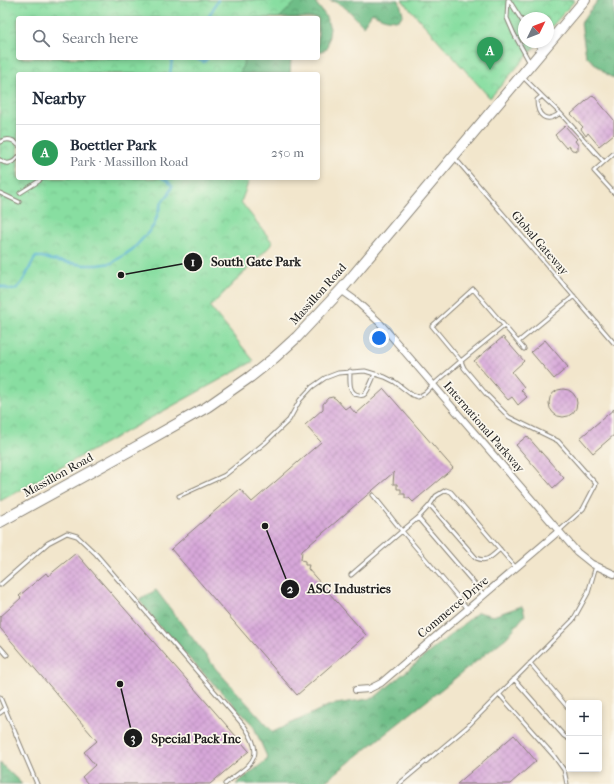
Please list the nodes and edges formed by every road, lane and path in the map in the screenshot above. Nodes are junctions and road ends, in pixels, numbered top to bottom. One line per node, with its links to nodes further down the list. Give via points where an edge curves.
1 (509, 0): 3 (lane); 6 (lane, via 507,18)
2 (584, 0): 5 (main road, Massillon Road)
3 (518, 14)
4 (540, 48): 5 (lane)
5 (542, 51): 6 (main road, Massillon Road)
6 (531, 64): 7 (main road, Massillon Road)
7 (521, 75): 8 (lane); 13 (main road, Massillon Road)
8 (542, 96): 9 (lane); 9 (lane, via 537,100 537,109 541,116 554,117)
9 (560, 113): 16 (lane)
10 (0, 142): 11 (lane, via 8,139)
11 (16, 143)
12 (614, 153): 16 (lane)
13 (453, 156): 22 (main road, Massillon Road); 23 (lane, Global Gateway)
14 (0, 160): 15 (lane, via 10,163)
15 (16, 160)
16 (604, 162): 20 (lane, via 594,171)
17 (40, 180): 19 (lane)
18 (0, 193): 21 (lane)
19 (20, 193)
20 (614, 194)
21 (19, 202)
22 (341, 290): 31 (street, International Parkway, via 379,322); 36 (main road, Massillon Road, via 274,358 218,400)
23 (574, 296): 25 (lane); 26 (lane, Global Gateway)
24 (504, 326): 25 (lane); 28 (lane); 28 (lane, via 473,289 432,326)
25 (518, 342): 27 (lane)
26 (614, 343)
27 (524, 349)
28 (461, 361): 31 (lane); 38 (lane, via 486,394 510,417 558,441 596,484 583,509)
29 (350, 372): 30 (lane); 30 (lane, via 352,392 362,396 366,393); 33 (lane, via 325,378 312,387 300,400 289,420 266,442 225,475)
30 (374, 374): 31 (lane, via 395,382 418,397)
31 (433, 385): 38 (street, International Parkway)
32 (373, 495): 37 (lane)
33 (179, 496)
34 (430, 505): 35 (lane); 39 (lane, via 476,558 485,561); 39 (lane, via 441,492 451,492)
35 (418, 518): 37 (lane); 45 (lane)
36 (0, 522)
37 (402, 531): 43 (lane); 46 (lane)
38 (558, 531): 40 (street, International Parkway, via 577,552); 41 (street, Commerce Drive)
39 (500, 549): 41 (lane)
40 (596, 566): 42 (street, International Parkway); 49 (lane, via 588,593 573,620)
41 (516, 568): 45 (street, Commerce Drive)
42 (614, 574)
43 (351, 575)
44 (0, 585): 59 (lane, via 48,543 67,533 77,536 96,554 252,738 255,756)
45 (484, 595): 46 (street, Commerce Drive)
46 (468, 609): 51 (street, Commerce Drive, via 381,683 369,689)
47 (0, 647): 48 (lane)
48 (7, 655)
49 (530, 663): 50 (lane); 54 (lane)
50 (514, 679): 52 (lane); 57 (lane)
51 (356, 690)
52 (499, 694): 60 (lane, via 467,727); 61 (lane, via 554,756 564,770)
53 (0, 697): 55 (lane)
54 (566, 705)
55 (5, 709): 56 (lane); 58 (lane)
56 (0, 713)
57 (566, 738)
58 (37, 784)
59 (225, 784)
60 (399, 784)
61 (567, 784)

